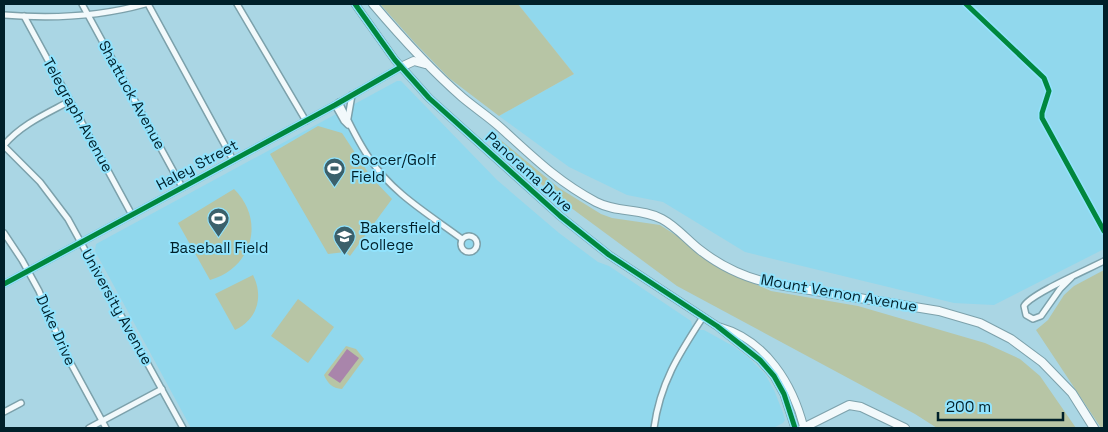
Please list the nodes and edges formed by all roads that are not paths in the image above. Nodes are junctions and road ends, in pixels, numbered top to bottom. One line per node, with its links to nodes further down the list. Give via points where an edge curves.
1 (82, 4): 7 (street, Shattuck Avenue)
2 (146, 4): 7 (street); 17 (street)
3 (237, 4): 14 (street)
4 (355, 4): 10 (main road, Panorama Drive)
5 (373, 4): 9 (highway, Mount Vernon Avenue)
6 (4, 14): 8 (street)
7 (89, 15): 8 (street); 18 (street, Shattuck Avenue)
8 (24, 16): 12 (street, Telegraph Avenue)
9 (429, 66): 10 (highway, via 417,60); 40 (highway, Mount Vernon Avenue, via 547,170 597,202 663,219 714,260 755,279 939,311 980,323 1042,362 1072,393)
10 (400, 67): 11 (street, Haley Street); 27 (main road, Panorama Drive, via 447,115 571,226)
11 (352, 95): 13 (street, Haley Street); 15 (street)
12 (70, 101): 16 (street, via 18,130); 19 (street, Telegraph Avenue)
13 (337, 103): 14 (street, Haley Street); 15 (street, via 344,121)
14 (306, 120): 17 (street, Haley Street)
15 (348, 122): 21 (street, via 384,178)
16 (4, 146): 22 (street, University Avenue, via 50,195)
17 (233, 160): 18 (street, Haley Street)
18 (182, 187): 19 (street, Haley Street)
19 (132, 215): 22 (street, Haley Street)
20 (4, 233): 24 (street, Duke Drive)
21 (462, 239)
22 (82, 242): 24 (street, Haley Street); 29 (street, University Avenue)
23 (1104, 261): 25 (street)
24 (28, 271): 26 (street, Haley Street); 32 (street, Duke Drive, via 63,349)
25 (1072, 277): 25 (street, via 1027,301 1026,315 1033,319 1041,316)
26 (4, 284)
27 (703, 317): 28 (main road, Panorama Drive); 38 (street, via 666,379)
28 (717, 326): 33 (main road, Panorama Drive, via 735,331 769,359 788,384); 34 (main road, Panorama Drive, via 752,352 768,369 784,394)
29 (162, 389): 32 (street); 37 (street, University Avenue)
30 (21, 403): 31 (street)
31 (4, 412)
32 (102, 421): 35 (street); 36 (street, Duke Drive)
33 (803, 426): 34 (main road); 39 (highway, via 849,405 861,407)
34 (793, 427)
35 (89, 428)
36 (106, 428)
37 (183, 428)
38 (654, 428)
39 (905, 428)
40 (1094, 428)

